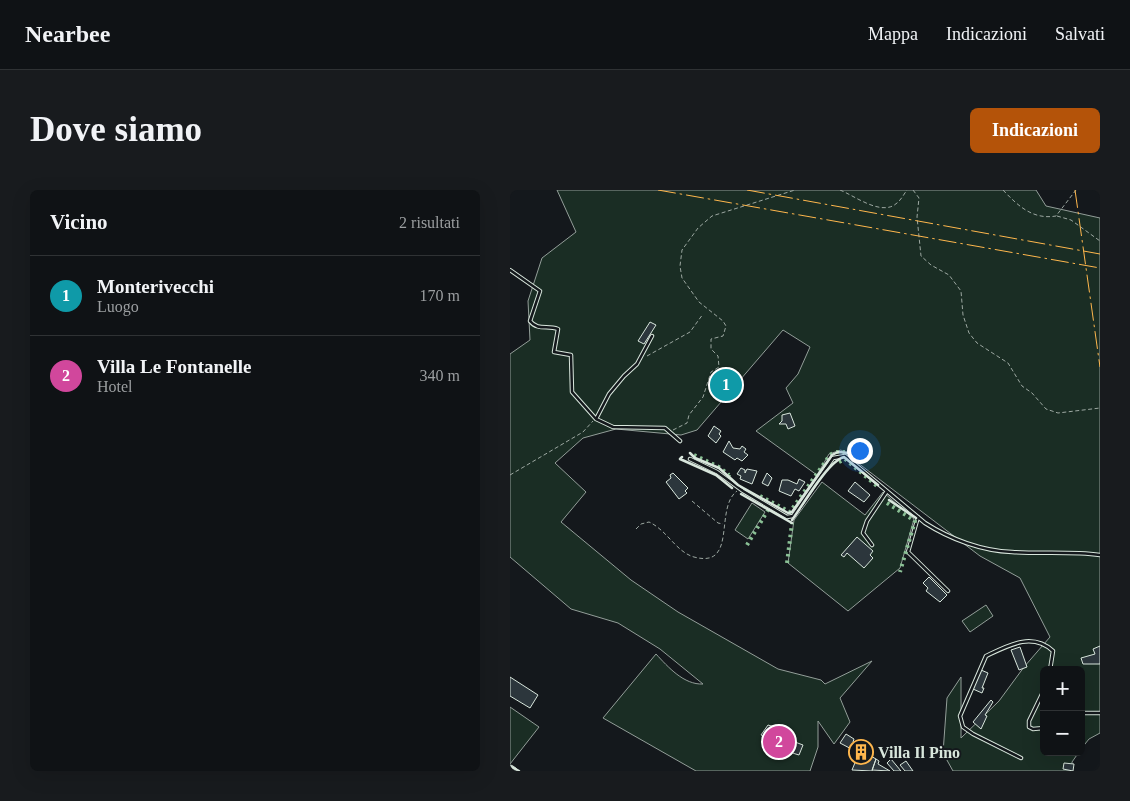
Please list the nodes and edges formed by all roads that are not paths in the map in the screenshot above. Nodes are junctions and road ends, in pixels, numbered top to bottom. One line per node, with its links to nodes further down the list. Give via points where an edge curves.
1 (510, 270): 3 (lane, via 540,290 530,321 534,326 558,329 554,352 571,355 572,392)
2 (652, 336): 3 (lane, via 636,366 608,394)
3 (596, 420): 4 (lane, via 613,427 658,427 670,431)
4 (680, 441)
5 (690, 459): 6 (lane, via 717,472 788,517 793,516 833,458 840,456 845,456)
6 (887, 491): 7 (lane); 8 (lane, via 863,533)
7 (918, 517): 9 (lane, via 939,532 988,549); 10 (lane, via 908,552)
8 (872, 546)
9 (1100, 555)
10 (948, 591)
11 (1051, 666): 16 (lane, via 1053,651 1043,642 1028,640 986,656 960,716 963,727 973,734)
12 (1040, 698): 15 (lane, via 1029,727)
13 (1099, 711): 14 (lane)
14 (1085, 713)
15 (1040, 728)
16 (1021, 758)

